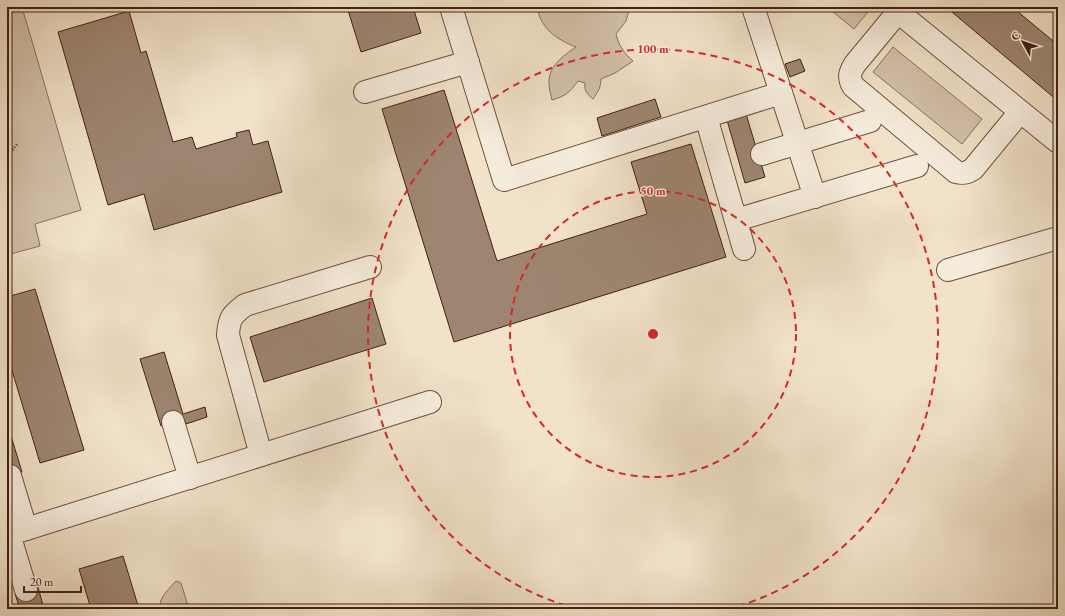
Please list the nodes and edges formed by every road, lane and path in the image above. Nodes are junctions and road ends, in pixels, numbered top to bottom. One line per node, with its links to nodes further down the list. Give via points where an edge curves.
1 (451, 7): 3 (street)
2 (753, 7): 5 (street)
3 (468, 62): 4 (street); 7 (street, via 504,180)
4 (365, 92)
5 (782, 94): 7 (street); 10 (street)
6 (1020, 112): 6 (street, via 973,169 961,174 853,86 849,79 850,72 898,12); 9 (street)
7 (706, 117): 16 (street)
8 (870, 121): 10 (street)
9 (1058, 142)
10 (798, 143): 12 (street); 15 (street)
11 (17, 144): 13 (path)
12 (762, 154)
13 (7, 157)
14 (917, 166): 15 (street)
15 (815, 197): 16 (street)
16 (736, 220): 18 (street)
17 (1058, 238): 20 (street)
18 (744, 249)
19 (370, 267): 23 (street, via 245,305 235,312 228,322 228,335)
20 (948, 270)
21 (430, 402): 23 (street)
22 (173, 422): 25 (street)
23 (261, 455): 25 (street)
24 (10, 476): 26 (street)
25 (190, 478): 26 (street)
26 (14, 532): 27 (street)
27 (26, 590)

